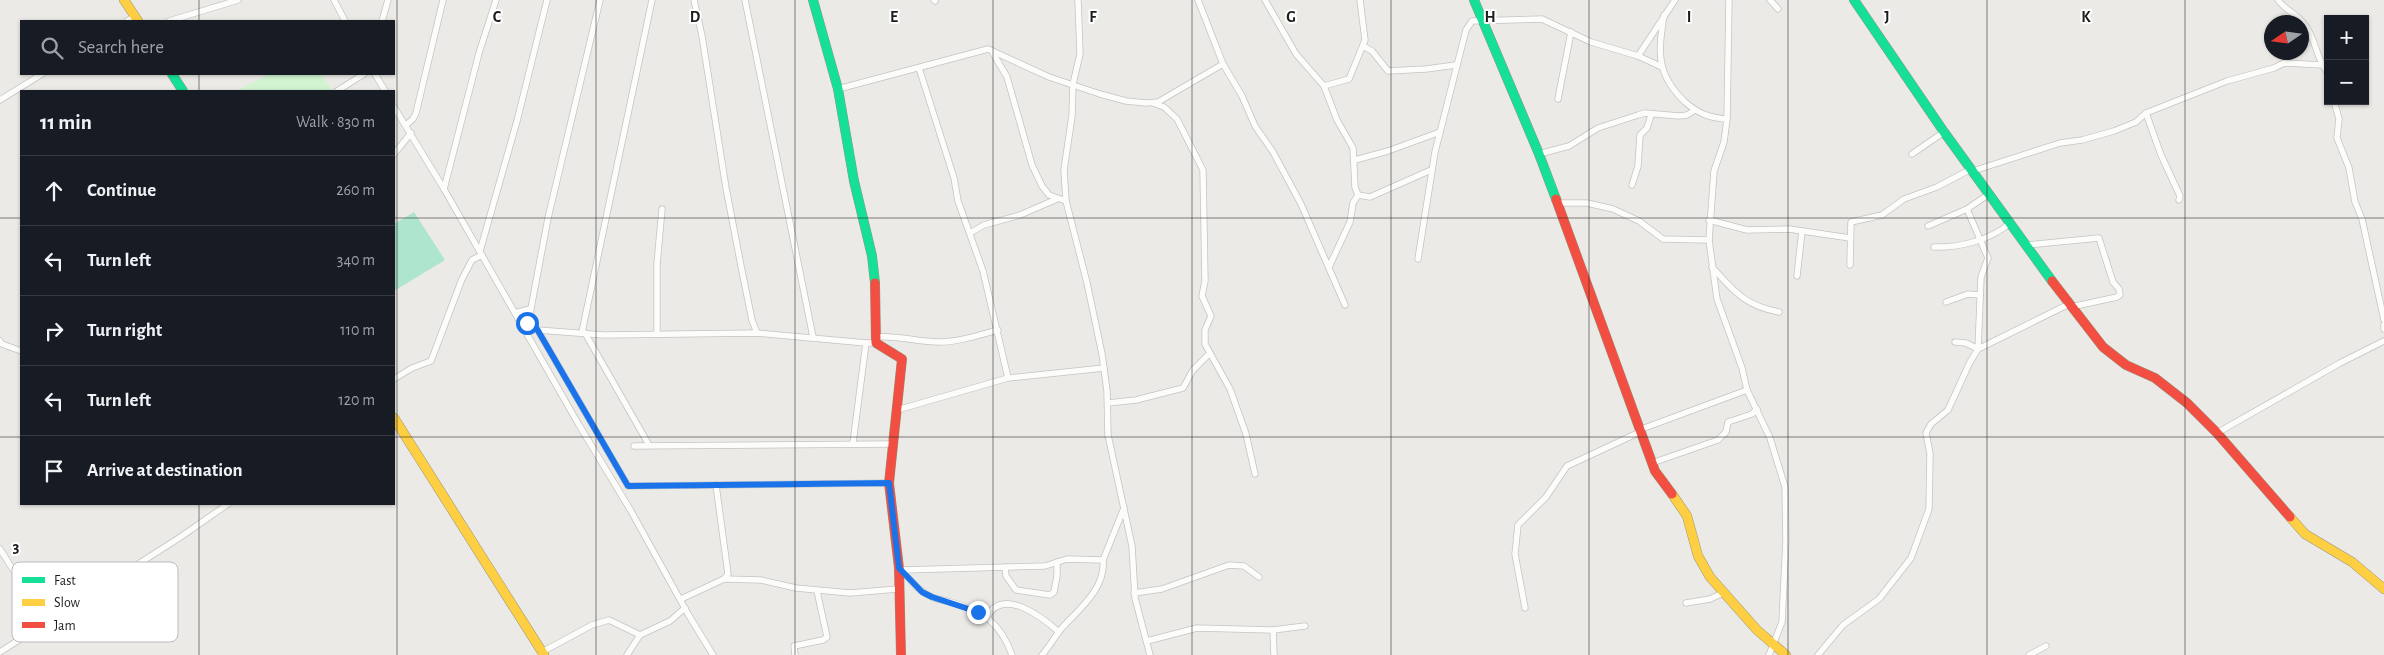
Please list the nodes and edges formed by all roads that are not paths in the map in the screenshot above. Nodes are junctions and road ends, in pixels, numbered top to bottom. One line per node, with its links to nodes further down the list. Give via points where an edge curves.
1 (124, 0): 26 (street)
2 (238, 0): 27 (street)
3 (388, 0): 29 (street)
4 (443, 0): 59 (street, via 416,113)
5 (496, 0): 70 (street)
6 (547, 0): 89 (street)
7 (600, 0): 99 (street)
8 (652, 0): 109 (street)
9 (694, 0): 102 (street)
10 (745, 0): 113 (street)
11 (814, 0): 46 (street)
12 (1078, 0): 44 (street, via 1080,54)
13 (1198, 0): 34 (street)
14 (1265, 0): 45 (street, via 1296,54)
15 (1360, 0): 31 (street, via 1365,33)
16 (1474, 0): 25 (street)
17 (1675, 0): 24 (street)
18 (1729, 0): 58 (street)
19 (1770, 0): 23 (street)
20 (1854, 0): 61 (street)
21 (2278, 0): 35 (street, via 2306,26)
22 (333, 1): 28 (street)
23 (1778, 9)
24 (1664, 15): 33 (street); 37 (street)
25 (1483, 19): 30 (street, via 1542,19); 36 (street, via 1468,25); 64 (street)
26 (133, 20)
27 (172, 20)
28 (342, 20)
29 (382, 20)
30 (1571, 32): 33 (street, via 1591,42); 50 (street)
31 (1363, 46): 36 (street, via 1372,51 1388,71); 45 (street, via 1349,79)
32 (988, 49): 39 (street); 44 (street, via 1049,77); 73 (street, via 1007,77 1032,165 1042,186)
33 (1638, 56): 37 (street)
34 (1223, 64): 52 (street); 92 (street, via 1255,126 1283,168)
35 (2322, 64): 38 (street); 56 (street, via 2284,63)
36 (1456, 65): 60 (street)
37 (1662, 67): 55 (street, via 1672,89)
38 (2324, 67)
39 (919, 68): 46 (street); 83 (street)
40 (40, 75): 51 (street)
41 (173, 75): 47 (street)
42 (362, 75): 48 (street)
43 (377, 75): 49 (street)
44 (1073, 84): 52 (street, via 1118,98); 75 (street, via 1064,170)
45 (1324, 86): 66 (street, via 1350,143)
46 (838, 89): 114 (street, via 875,274)
47 (182, 90)
48 (339, 90)
49 (384, 90)
50 (1558, 99)
51 (0, 100)
52 (1152, 103): 121 (street, via 1164,107 1176,119 1203,170 1205,281 1202,296 1211,316 1204,336)
53 (2335, 105): 103 (street, via 2339,119 2337,138 2350,168 2355,203 2362,219)
54 (395, 108): 59 (street)
55 (1695, 110): 57 (street, via 1683,116); 58 (street, via 1706,116)
56 (2146, 113): 68 (street, via 2136,122 2114,131 2060,143); 74 (street)
57 (1651, 115): 64 (street, via 1638,114 1603,126 1574,144); 69 (street, via 1647,128 1640,135 1638,166)
58 (1728, 119): 79 (street, via 1714,171)
59 (406, 124): 62 (street)
60 (1440, 132): 66 (street); 67 (street)
61 (1944, 132): 65 (street); 68 (street)
62 (411, 133): 63 (street); 70 (street)
63 (395, 153)
64 (1539, 154): 76 (street)
65 (1912, 154)
66 (1354, 160): 72 (street)
67 (1431, 170): 72 (street, via 1370,197); 90 (street)
68 (1972, 170): 71 (street); 84 (street, via 1904,199 1882,215 1854,219)
69 (1632, 185)
70 (444, 189): 89 (street)
71 (1989, 194): 78 (street); 80 (street)
72 (1358, 195): 92 (street, via 1353,203 1350,222)
73 (1057, 199): 75 (street); 83 (street)
74 (2179, 200)
75 (1066, 201): 122 (street)
76 (1557, 202): 85 (street, via 1587,203 1613,209 1639,221 1663,239); 130 (street)
77 (662, 209): 112 (street, via 657,264)
78 (1967, 209): 81 (street); 86 (street)
79 (1709, 220): 82 (street, via 1747,230); 85 (street)
80 (2010, 223): 86 (street, via 2001,231); 87 (street)
81 (1928, 226)
82 (1802, 231): 84 (street); 94 (street)
83 (970, 233): 108 (street)
84 (1850, 238): 91 (street)
85 (1709, 240): 93 (street)
86 (1980, 240): 88 (street); 95 (street, via 1988,258 1981,277)
87 (2026, 245): 98 (street); 98 (street, via 2099,238 2120,295)
88 (1934, 247)
89 (481, 253): 101 (street); 124 (street, via 472,260 462,279 431,361)
90 (1418, 259)
91 (1850, 265)
92 (1329, 267): 97 (street)
93 (1712, 267): 100 (street, via 1745,301); 125 (street, via 1717,299)
94 (1797, 276)
95 (1980, 295): 96 (street, via 1968,294); 119 (street)
96 (1946, 302)
97 (1346, 305)
98 (2070, 305): 119 (street); 131 (street, via 2103,347 2126,365 2155,378 2187,403)
99 (530, 309): 101 (street); 105 (street)
100 (1779, 312)
101 (515, 313): 105 (street)
102 (752, 320): 110 (street); 111 (street)
103 (2384, 320)
104 (2384, 325): 107 (street)
105 (524, 329): 106 (street); 141 (street)
106 (537, 329): 109 (street); 140 (street)
107 (2384, 329)
108 (998, 330): 114 (street, via 940,342 900,336); 123 (street)
109 (584, 332): 112 (street); 134 (street)
110 (744, 333): 111 (street); 112 (street)
111 (758, 333): 113 (street)
112 (657, 334)
113 (813, 337): 118 (street)
114 (876, 340): 118 (street); 128 (street, via 881,349 898,354 902,359)
115 (0, 341): 120 (street)
116 (2384, 341): 131 (street)
117 (1955, 342): 119 (street)
118 (866, 343): 132 (street)
119 (1978, 349): 183 (street, via 1948,410 1928,429 1929,509 1910,558 1879,599 1843,625)
120 (20, 351)
121 (1209, 354): 126 (street, via 1192,370 1183,388 1136,400); 137 (street, via 1230,389 1246,434)
122 (1104, 368): 123 (street); 126 (street)
123 (1008, 378): 128 (street)
124 (395, 379)
125 (1747, 390): 127 (street); 130 (street)
126 (1108, 403): 143 (street, via 1107,428)
127 (1757, 409): 136 (street, via 1752,414 1728,422 1726,432 1718,440); 169 (street, via 1770,438 1786,500 1782,622)
128 (897, 410): 133 (street)
129 (395, 420): 172 (street)
130 (1640, 431): 136 (street); 161 (street, via 1567,466 1546,497 1518,525 1515,554)
131 (2217, 433): 154 (street, via 2304,534 2352,562)
132 (853, 443): 133 (street); 134 (street)
133 (892, 444): 138 (street)
134 (649, 445): 135 (street)
135 (634, 446)
136 (1652, 463): 157 (street, via 1687,516 1698,556)
137 (1255, 474)
138 (889, 483): 139 (street); 150 (street)
139 (716, 485): 140 (street); 152 (street, via 728,571)
140 (628, 486): 141 (street)
141 (619, 492): 158 (street)
142 (226, 505): 146 (street)
143 (1124, 508): 145 (street); 156 (street, via 1132,546)
144 (0, 548): 149 (street)
145 (1103, 560): 147 (street, via 1066,559); 165 (street, via 1096,588)
146 (139, 562)
147 (1057, 562): 148 (street); 148 (street, via 1054,592 1050,595 1016,590 1006,576)
148 (1005, 566): 150 (street)
149 (12, 567)
150 (901, 569): 153 (street); 162 (street, via 922,592)
151 (1259, 577): 156 (street, via 1247,567 1228,565 1162,589)
152 (724, 579): 155 (street, via 761,580); 158 (street)
153 (898, 589): 155 (street, via 861,593); 176 (street)
154 (2384, 589)
155 (818, 591): 175 (street, via 826,637 794,646)
156 (1134, 593): 167 (street)
157 (1723, 593): 159 (street); 169 (street)
158 (680, 599): 160 (street)
159 (1686, 603)
160 (685, 608): 166 (street, via 670,621); 174 (street)
161 (1525, 608)
162 (987, 618): 165 (street, via 993,610 1009,604 1035,613); 177 (street, via 1000,630)
163 (1305, 626): 164 (street)
164 (1273, 630): 167 (street, via 1197,628); 180 (street)
165 (1059, 632): 178 (street)
166 (640, 635): 172 (street, via 609,620); 173 (street)
167 (1147, 641): 179 (street)
168 (15, 642): 171 (street)
169 (1773, 644): 181 (street); 182 (street)
170 (2046, 646): 184 (street)
171 (0, 652)
172 (543, 654)
173 (628, 655)
174 (713, 655)
175 (795, 655)
176 (902, 655)
177 (1012, 655)
178 (1042, 655)
179 (1150, 655)
180 (1274, 655)
181 (1769, 655)
182 (1786, 655)
183 (1818, 655)
184 (2029, 655)

